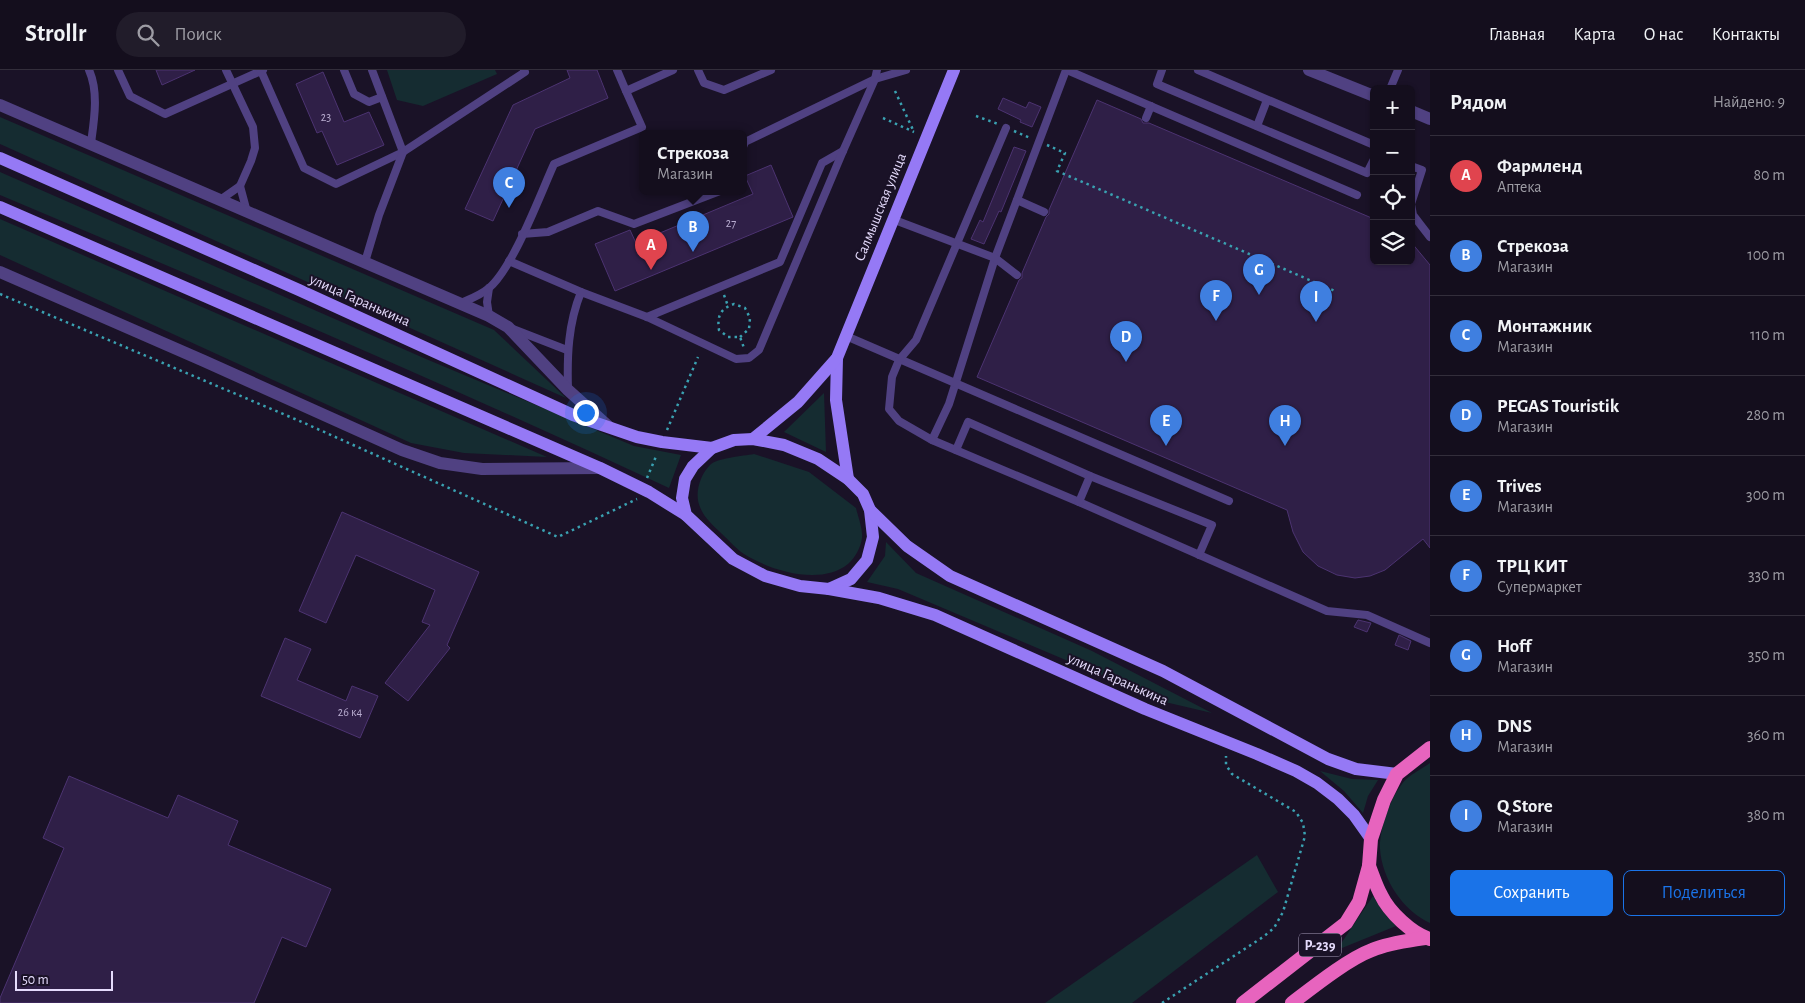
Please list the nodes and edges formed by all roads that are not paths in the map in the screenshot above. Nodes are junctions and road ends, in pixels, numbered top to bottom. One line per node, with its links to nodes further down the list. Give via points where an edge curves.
1 (89, 70): 35 (lane, via 95,120)
2 (118, 70): 21 (lane, via 130,96 165,114)
3 (226, 70): 21 (lane)
4 (262, 70): 21 (lane); 38 (lane, via 304,168 336,184)
5 (344, 70): 25 (lane, via 354,94 369,102)
6 (372, 70): 25 (lane)
7 (524, 70): 38 (lane)
8 (617, 70): 23 (lane)
9 (673, 70): 23 (lane)
10 (698, 70): 11 (lane, via 704,83 724,90)
11 (770, 70)
12 (877, 70): 20 (lane)
13 (906, 70): 20 (lane)
14 (954, 70): 50 (main road, Салмышская улица)
15 (1066, 70): 28 (lane); 46 (lane)
16 (1162, 70): 32 (lane, via 1157,84)
17 (1198, 70): 26 (lane)
18 (1309, 70): 24 (street)
19 (1398, 70): 22 (lane)
20 (875, 79): 34 (lane); 37 (lane)
21 (232, 84): 42 (lane, via 254,127 255,148)
22 (1392, 85)
23 (626, 90): 51 (lane, via 642,127 554,164)
24 (1370, 94)
25 (382, 97): 38 (lane)
26 (1267, 100): 32 (lane); 36 (lane)
27 (0, 105): 35 (street)
28 (1151, 106): 30 (lane); 44 (lane)
29 (1415, 113): 31 (street)
30 (1146, 118)
31 (1430, 119)
32 (1257, 126): 40 (lane, via 1367,173)
33 (1006, 128): 53 (lane)
34 (747, 141)
35 (91, 143): 45 (street)
36 (1370, 143)
37 (843, 151): 63 (lane, via 822,163 780,262); 63 (lane, via 759,350 749,358 736,359)
38 (403, 152): 56 (lane)
39 (0, 158): 71 (main road, улица Гаранькина)
40 (1370, 167)
41 (1415, 167): 52 (lane, via 1422,170 1411,204 1413,215)
42 (240, 186): 45 (lane); 48 (lane)
43 (710, 195): 51 (lane, via 634,224 598,211 548,232)
44 (1357, 195)
45 (220, 200): 48 (street)
46 (1017, 200): 49 (lane); 54 (lane)
47 (0, 207): 76 (main road)
48 (248, 212): 56 (street)
49 (1044, 212)
50 (892, 219): 53 (lane); 65 (main road, Салмышская улица)
51 (522, 234): 55 (lane)
52 (1430, 237)
53 (956, 243): 54 (lane); 68 (lane, via 916,340)
54 (995, 258): 58 (lane); 69 (lane)
55 (509, 260): 59 (lane); 60 (lane)
56 (365, 262): 61 (street)
57 (0, 272): 76 (street, via 402,450 440,463 482,469)
58 (1017, 275)
59 (489, 288): 61 (lane); 62 (lane)
60 (581, 292): 63 (lane); 66 (lane)
61 (461, 303): 62 (street)
62 (489, 316): 64 (street)
63 (647, 317)
64 (508, 327): 66 (lane); 70 (street)
65 (846, 336): 67 (main road, Салмышская улица); 68 (lane)
66 (567, 350): 70 (lane)
67 (837, 358): 72 (main road, Салмышская улица, via 798,402); 78 (main road, Салмышская улица, via 836,400)
68 (899, 360): 69 (lane); 73 (lane, via 892,376 890,409 899,421)
69 (954, 382): 73 (lane, via 949,404); 79 (lane)
70 (568, 390): 71 (street)
71 (613, 430): 74 (main road, улица Гаранькина, via 662,442)
72 (753, 439): 74 (main road, via 734,440); 78 (main road, via 784,445 818,459)
73 (932, 440): 75 (lane)
74 (712, 448): 82 (main road, via 685,479 682,498)
75 (956, 450): 77 (lane, via 968,422); 80 (lane)
76 (600, 468): 82 (main road)
77 (1090, 476): 80 (lane); 83 (lane, via 1212,525)
78 (848, 479): 81 (main road, via 863,494)
79 (1229, 501)
80 (1079, 502): 83 (lane)
81 (870, 510): 84 (main road, via 873,537 867,560 851,579); 87 (main road, улица Гаранькина, via 907,546 950,576 1163,671 1328,759 1356,769)
82 (686, 515): 84 (main road, via 733,559 765,576 800,586)
83 (1199, 555): 85 (lane, via 1327,611 1367,614)
84 (829, 588): 88 (main road, улица Гаранькина, via 879,598 935,615 1145,709 1296,771 1338,799)
85 (1430, 643)
86 (1430, 748): 87 (highway, Р-239)
87 (1398, 774): 88 (highway, Р-239, via 1384,800)
88 (1371, 839): 89 (highway, Р-239)
89 (1369, 866): 90 (highway, Р-239, via 1382,897 1400,921); 91 (highway, Р-239, via 1359,902 1346,923)
90 (1428, 939): 92 (highway, Р-239, via 1370,950)
91 (1243, 1003)
92 (1292, 1003)

